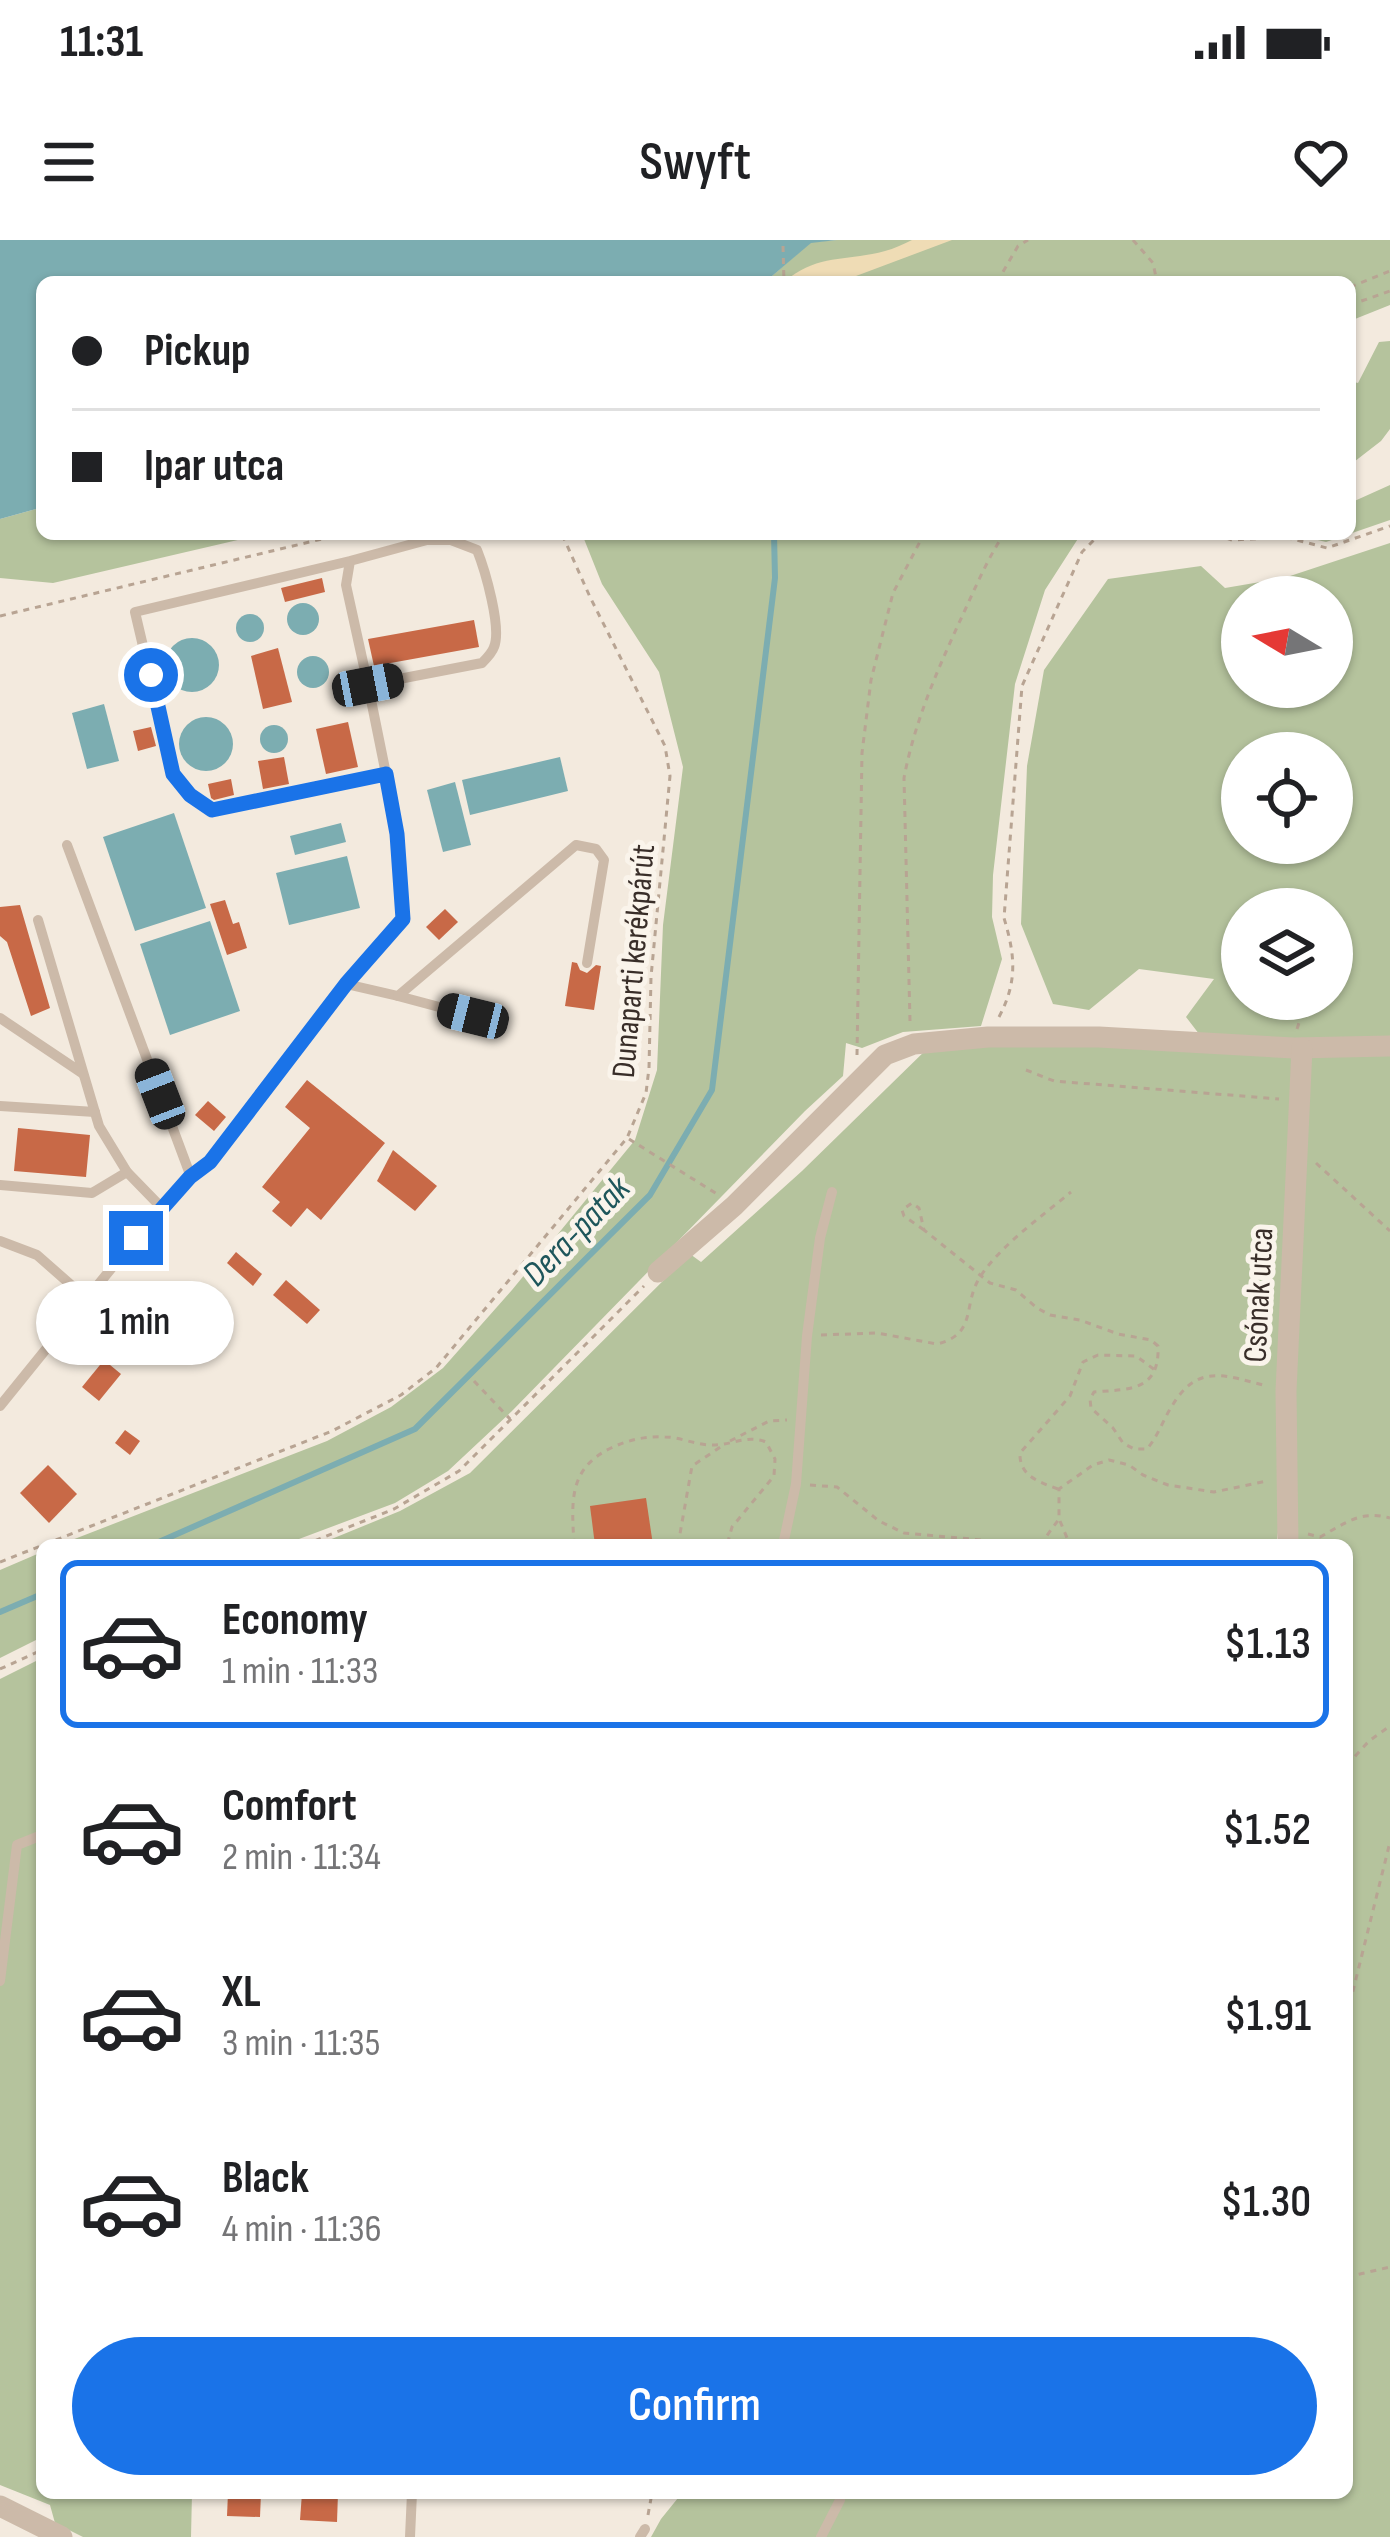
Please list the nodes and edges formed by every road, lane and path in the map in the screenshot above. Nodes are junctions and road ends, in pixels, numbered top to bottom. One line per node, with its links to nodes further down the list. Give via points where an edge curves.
1 (1028, 240): 6 (path)
2 (1133, 240): 7 (path)
3 (783, 246): 5 (path)
4 (1390, 271): 8 (path)
5 (784, 276)
6 (1001, 276)
7 (1156, 276)
8 (1356, 285)
9 (1390, 291): 10 (path)
10 (1356, 303)
11 (1390, 526): 12 (path)
12 (1356, 538)
13 (318, 540): 21 (path)
14 (565, 540): 44 (path, Dunaparti kerékpárút, via 665,746 670,776 646,1094)
15 (921, 540): 34 (path, via 893,593 862,753)
16 (1000, 540): 36 (path, via 940,664 904,778)
17 (1094, 540): 35 (path, via 1022,686 1004,918 1014,952 1010,996)
18 (1296, 540): 19 (path, via 1327,548)
19 (1350, 540)
20 (350, 561): 22 (lane, via 346,585); 22 (lane, via 451,540 477,550 488,578 496,639 482,663); 23 (lane, via 135,612 173,774 212,810)
21 (0, 616)
22 (368, 685): 23 (lane)
23 (386, 774): 29 (lane, via 403,919)
24 (67, 845): 47 (lane)
25 (489, 919): 27 (lane); 28 (lane, via 576,844 596,849 604,860); 30 (lane)
26 (38, 920): 40 (lane)
27 (486, 937)
28 (587, 963)
29 (346, 984): 30 (lane); 47 (lane, via 210,1162)
30 (398, 996): 31 (lane)
31 (473, 1016)
32 (0, 1018): 40 (lane)
33 (1300, 1020): 38 (path)
34 (857, 1024)
35 (988, 1037): 36 (street); 38 (street)
36 (914, 1044): 56 (street, via 885,1055)
37 (1390, 1046): 38 (street)
38 (1291, 1048): 41 (street, Csónak utca)
39 (1026, 1070): 41 (path, via 1054,1081)
40 (84, 1074): 43 (lane)
41 (1299, 1102): 45 (street, Csónak utca)
42 (0, 1106): 43 (lane)
43 (95, 1112): 46 (lane)
44 (627, 1138): 49 (path); 75 (path, Dunaparti kerékpárút, via 436,1368 401,1395 332,1431)
45 (1297, 1145): 54 (path); 64 (street, Csónak utca)
46 (127, 1172): 48 (lane, via 92,1193); 52 (lane)
47 (190, 1177): 52 (lane)
48 (0, 1185)
49 (710, 1190)
50 (832, 1192): 59 (lane)
51 (1071, 1192): 57 (path)
52 (161, 1207): 58 (lane)
53 (923, 1229): 57 (path)
54 (1390, 1231)
55 (0, 1240): 58 (lane, via 37,1255)
56 (658, 1272): 67 (path)
57 (980, 1276): 59 (path, via 967,1322 946,1342 877,1333); 60 (path, via 1050,1315 1151,1340 1158,1346)
58 (87, 1299): 63 (lane)
59 (807, 1336): 66 (lane)
60 (1155, 1370): 64 (path, via 1144,1384 1090,1399 1134,1449 1153,1442 1186,1386 1208,1375); 70 (path, via 1136,1356 1083,1362 1070,1396 1019,1453 1025,1473)
61 (0, 1380): 63 (lane)
62 (474, 1381): 67 (path)
63 (12, 1391): 65 (lane)
64 (1286, 1391): 68 (street, Csónak utca)
65 (0, 1406)
66 (801, 1420): 69 (lane); 78 (path, via 769,1421 692,1466)
67 (512, 1421): 76 (path, via 460,1471)
68 (1286, 1480): 70 (path, via 1214,1492 1168,1485 1109,1460); 74 (street, Csónak utca)
69 (796, 1484): 73 (path, via 837,1487); 80 (lane)
70 (1059, 1489): 72 (path)
71 (1390, 1518): 74 (path, via 1371,1513 1320,1537)
72 (1059, 1519): 83 (path); 84 (path)
73 (904, 1533): 81 (path); 82 (path)
74 (1289, 1537)
75 (58, 1539)
76 (319, 1539)
77 (574, 1539): 79 (path, via 574,1490 598,1454 631,1439 713,1446 752,1436 766,1442 774,1476)
78 (679, 1539)
79 (729, 1539)
80 (784, 1539)
81 (904, 1539)
82 (972, 1539)
83 (1045, 1539)
84 (1067, 1539)
85 (36, 1548): 86 (path, Dunaparti kerékpárút)
86 (0, 1562)
87 (36, 1653): 88 (path)
88 (0, 1670)
89 (1390, 1726): 90 (path)
90 (1353, 1758)
91 (36, 1837): 93 (lane, via 17,1845)
92 (1390, 1842): 94 (path)
93 (0, 1981)
94 (1353, 1990)
95 (1390, 2267): 96 (path)
96 (1353, 2276)
97 (412, 2499): 103 (lane)
98 (651, 2499): 101 (path)
99 (840, 2500): 104 (lane)
100 (0, 2506): 102 (street)
101 (643, 2533)
102 (62, 2537)
103 (410, 2537)
104 (821, 2537)

